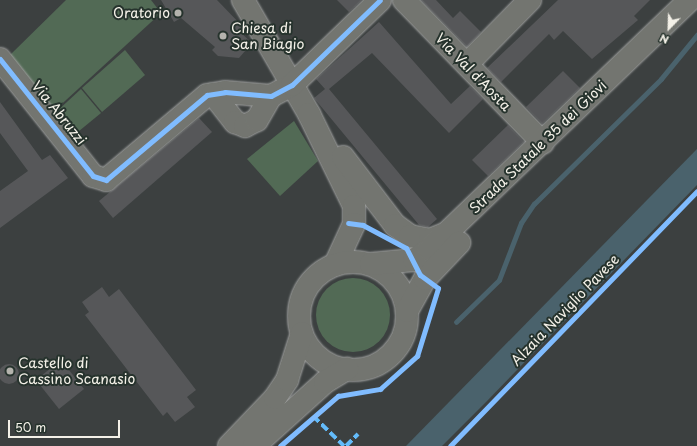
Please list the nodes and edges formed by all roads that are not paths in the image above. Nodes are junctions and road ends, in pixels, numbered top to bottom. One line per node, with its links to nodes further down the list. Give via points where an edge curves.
1 (245, 0): 9 (main road)
2 (380, 0): 9 (main road)
3 (404, 0): 8 (main road, Via Val d'Aosta)
4 (530, 0): 8 (main road)
5 (690, 0): 13 (main road, Strada Statale 35 dei Giovi)
6 (697, 12): 17 (main road, Strada Statale 35 dei Giovi, via 445,255 425,279)
7 (0, 59): 10 (main road, Via Abruzzi, via 94,176 101,180 112,177)
8 (467, 64): 13 (main road, Via Val d'Aosta)
9 (292, 85): 11 (main road); 12 (main road)
10 (213, 94): 11 (main road, via 226,92); 11 (main road, via 235,122 245,126 257,120)
11 (271, 96)
12 (309, 114): 14 (main road, via 395,225 410,236 430,240); 16 (main road, via 354,206 354,224)
13 (543, 143): 14 (main road, Strada Statale 35 dei Giovi)
14 (452, 231): 15 (main road, Strada Statale 35 dei Giovi, via 414,260)
15 (370, 264): 16 (main road, via 353,262); 17 (main road, via 396,282)
16 (335, 265): 18 (main road, via 320,273 306,290 299,317)
17 (407, 311): 19 (main road, via 405,331 397,348 383,361 366,368)
18 (302, 333): 19 (main road, via 319,358); 20 (main road, via 287,380 275,398)
19 (347, 370): 21 (main road, via 325,382)
20 (228, 446)
21 (254, 446)

